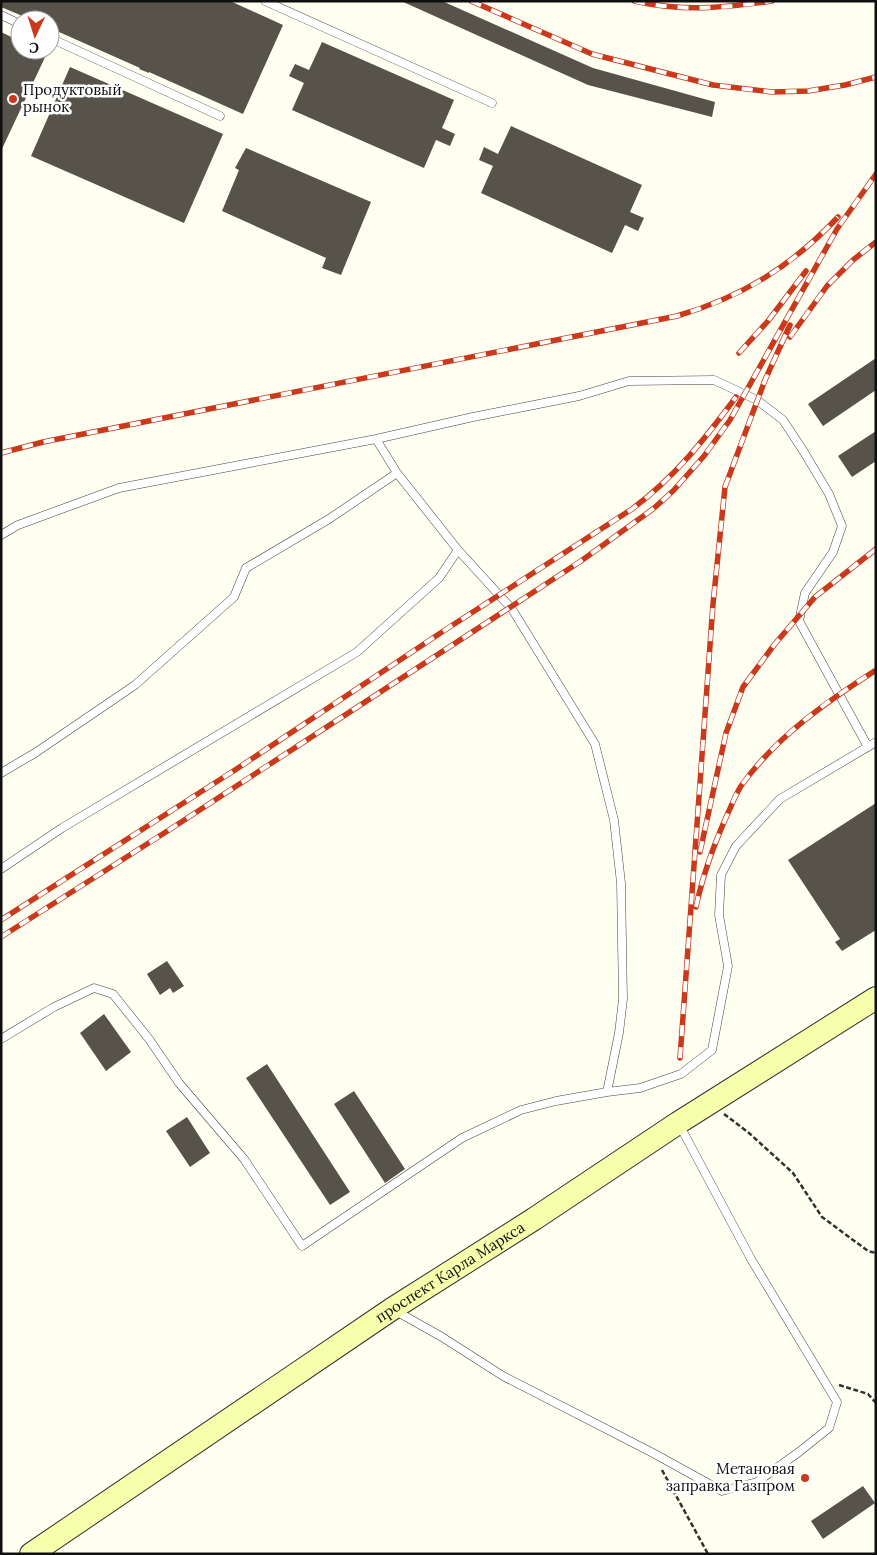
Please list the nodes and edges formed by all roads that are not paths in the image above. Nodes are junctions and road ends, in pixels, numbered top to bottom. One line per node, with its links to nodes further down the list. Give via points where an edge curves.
1 (265, 1): 3 (lane)
2 (60, 43): 4 (lane)
3 (492, 103)
4 (220, 116)
5 (376, 439): 6 (lane); 7 (lane, via 119,488 18,525); 10 (lane, via 579,396 629,381 714,380 757,400 783,420 829,494 842,526 833,552 805,594 799,621)
6 (396, 473): 8 (lane); 11 (lane, via 329,519 246,568 234,597 135,685)
7 (1, 535)
8 (458, 550): 12 (lane, via 439,578 357,652 62,828); 15 (lane, via 512,610 595,744 614,820 621,883 623,999)
9 (876, 742): 10 (lane)
10 (868, 747): 15 (lane, via 780,799 736,846 720,874 719,915 728,966 712,1050 681,1074 640,1088)
11 (1, 773)
12 (1, 869)
13 (876, 998): 16 (main road, проспект Карла Маркса)
14 (1, 1038): 15 (lane, via 94,988 113,994 179,1084 244,1159 302,1246 462,1138 521,1110)
15 (608, 1092)
16 (678, 1123): 17 (main road, проспект Карла Маркса); 17 (lane, via 751,1259 837,1402 829,1428 758,1482 722,1491 503,1376)
17 (392, 1309): 18 (main road, проспект Карла Маркса)
18 (30, 1554)

